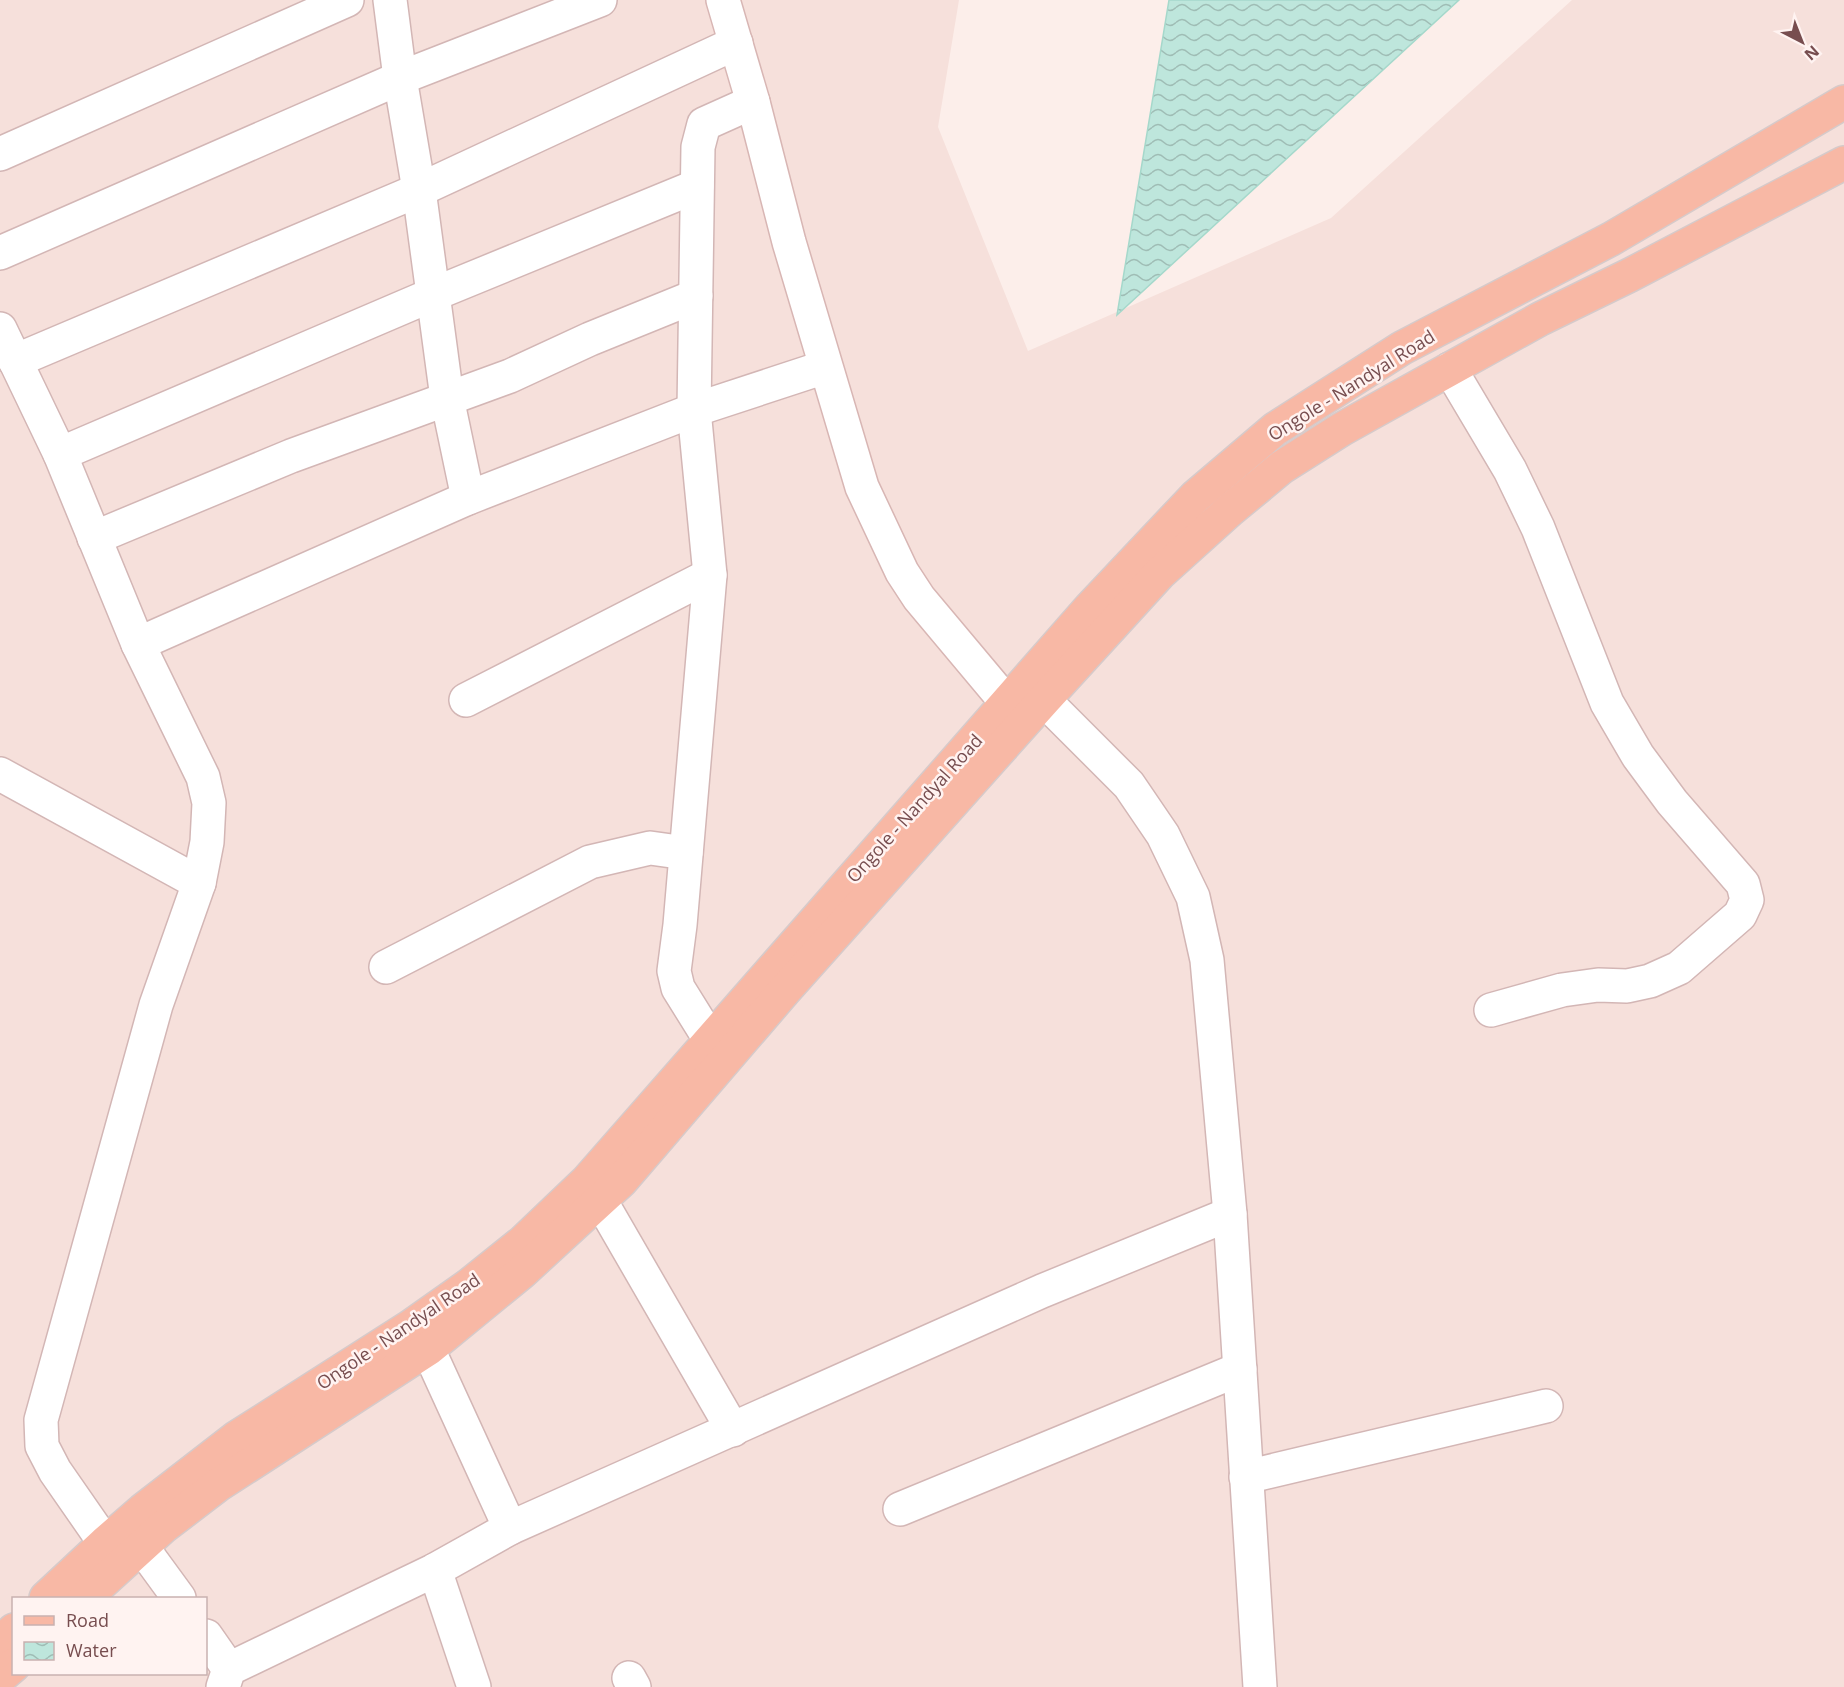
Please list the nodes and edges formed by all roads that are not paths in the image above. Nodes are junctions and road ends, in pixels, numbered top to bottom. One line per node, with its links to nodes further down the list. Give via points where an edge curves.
1 (346, 0): 9 (street)
2 (390, 0): 6 (street)
3 (600, 0): 6 (street)
4 (723, 0): 5 (street)
5 (736, 43): 7 (street); 12 (street)
6 (400, 78): 12 (street); 13 (street)
7 (753, 102): 11 (street, via 704,124 698,147); 18 (street)
8 (1844, 102): 29 (main road, Ongole - Nandyal Road, via 1611,239 1402,348 1275,429 1195,497)
9 (0, 154)
10 (1844, 163): 19 (main road, Ongole - Nandyal Road)
11 (697, 186): 14 (street); 15 (street)
12 (419, 190): 14 (street); 17 (street)
13 (0, 253)
14 (434, 294): 20 (street); 22 (street)
15 (696, 296): 20 (street, via 510,376); 21 (street)
16 (0, 329): 17 (street)
17 (15, 361): 22 (street)
18 (825, 367): 21 (street); 29 (street, via 862,487 902,572)
19 (1450, 369): 28 (main road, Ongole - Nandyal Road, via 1282,467 1159,574); 34 (street, via 1505,461 1538,528 1607,703 1638,756 1743,885 1748,900 1740,915 1679,968 1650,981 1562,990)
20 (447, 398): 23 (street); 24 (street, via 291,456)
21 (694, 410): 23 (street); 25 (street)
22 (60, 454): 24 (street)
23 (468, 498): 26 (street)
24 (94, 538): 26 (street)
25 (710, 575): 27 (street); 31 (street)
26 (138, 644): 32 (street, via 203,777 209,803)
27 (466, 700)
28 (1044, 700): 36 (main road, Ongole - Nandyal Road, via 785,990 645,1155); 37 (street, via 1129,785 1163,835 1193,897 1207,960)
29 (1007, 703): 35 (main road, Ongole - Nandyal Road)
30 (0, 774): 32 (street)
31 (686, 853): 33 (street, via 650,848 590,862); 35 (street, via 674,971 678,988)
32 (199, 882): 45 (street, via 156,1005 41,1420 42,1446 55,1471)
33 (386, 967)
34 (1491, 1010)
35 (711, 1041): 45 (main road, Ongole - Nandyal Road, via 587,1181 524,1242 410,1328 236,1438)
36 (600, 1200): 38 (main road, Ongole - Nandyal Road, via 522,1272); 41 (street)
37 (1230, 1214): 39 (street); 41 (street, via 1042,1291)
38 (428, 1349): 44 (street); 46 (main road, Ongole - Nandyal Road, via 254,1461)
39 (1240, 1369): 42 (street); 43 (street)
40 (1546, 1406): 42 (street)
41 (733, 1430): 44 (street)
42 (1246, 1477): 58 (street)
43 (900, 1509)
44 (510, 1528): 47 (street)
45 (105, 1543): 48 (main road, Ongole - Nandyal Road)
46 (141, 1546): 49 (main road, Ongole - Nandyal Road); 50 (street)
47 (435, 1570): 56 (street); 57 (street)
48 (48, 1597)
49 (87, 1597)
50 (178, 1597)
51 (12, 1632): 53 (main road)
52 (207, 1638): 56 (street)
53 (0, 1642)
54 (12, 1667): 55 (main road)
55 (0, 1677)
56 (226, 1678)
57 (474, 1687)
58 (1260, 1687)

